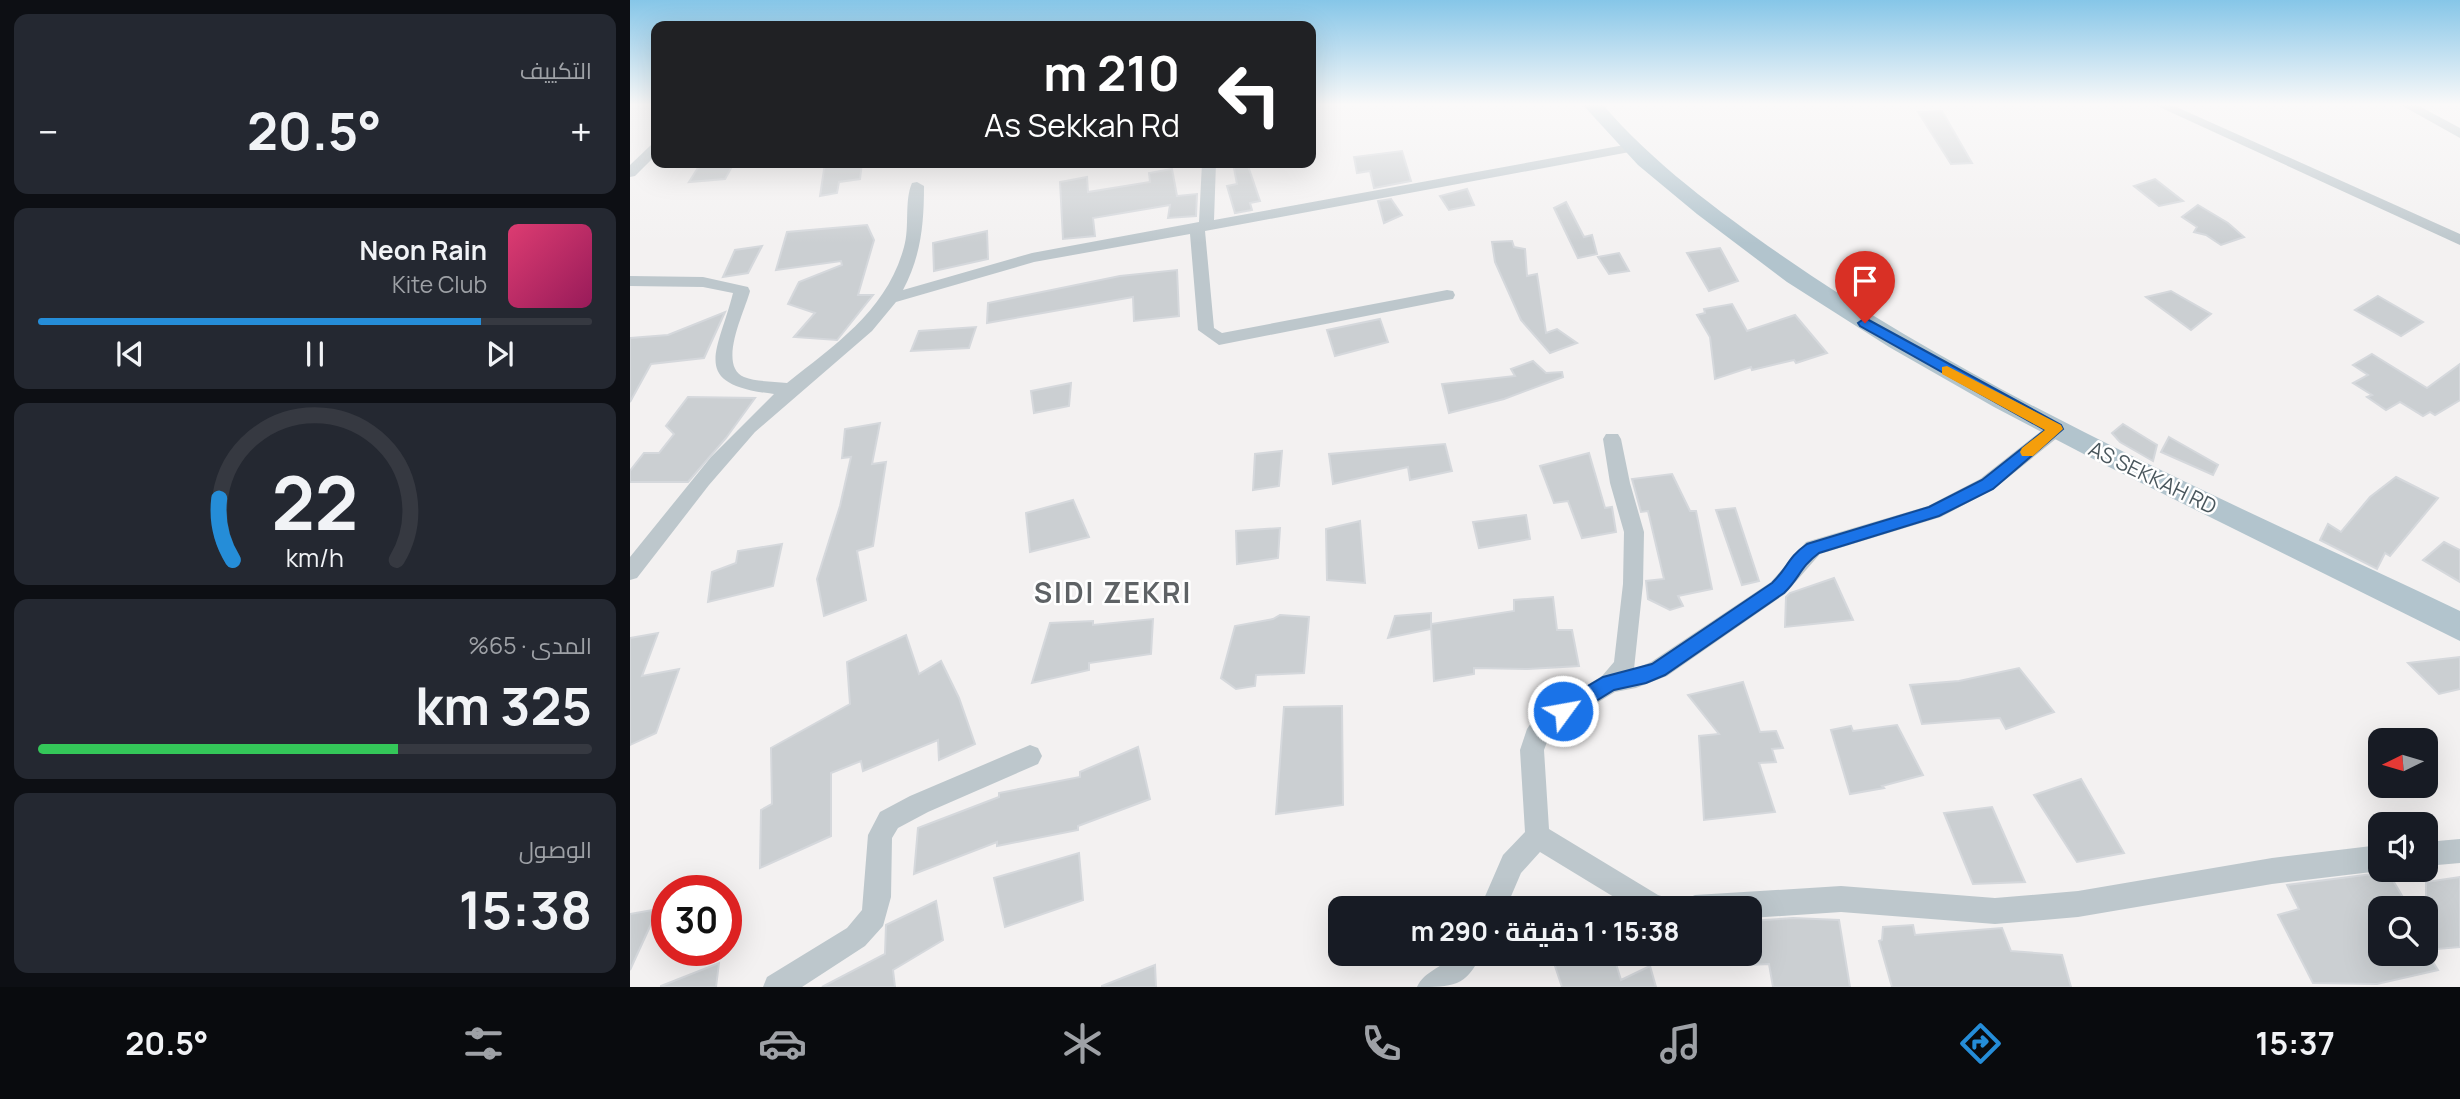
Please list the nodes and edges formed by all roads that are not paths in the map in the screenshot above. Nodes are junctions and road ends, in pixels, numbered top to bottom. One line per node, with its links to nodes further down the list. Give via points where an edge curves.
1 (1613, 151): 8 (street)
2 (1634, 151): 14 (main road, AS SEKKAH RD, via 1800,281 1887,337)
3 (2264, 151): 9 (street)
4 (651, 153): 6 (street)
5 (1208, 168): 8 (street)
6 (630, 173)
7 (917, 186): 12 (street, via 916,245)
8 (1201, 225): 11 (street, via 1206,330 1219,339); 12 (street, via 1032,258)
9 (2460, 240)
10 (630, 281): 13 (street, via 733,286 742,291 722,360 725,373 736,381)
11 (1447, 295)
12 (893, 298): 13 (street, via 850,342)
13 (791, 390): 16 (street, via 750,425 716,463)
14 (2056, 429): 17 (main road, AS SEKKAH RD); 18 (street, via 1987,484 1934,512 1813,548 1797,560 1778,588 1659,669)
15 (1612, 439): 18 (street, via 1634,532 1625,665)
16 (630, 572)
17 (2460, 627)
18 (1610, 683): 20 (street, via 1543,724 1535,737 1533,795)
19 (1030, 756): 28 (street, via 889,820 880,835 874,917 856,937)
20 (1538, 836): 24 (street, via 1512,864); 25 (street)
21 (2460, 851): 22 (street)
22 (2438, 853)
23 (2368, 859): 26 (street, via 2078,904 1995,911 1840,899)
24 (1498, 896)
25 (1637, 896)
26 (1762, 904)
27 (1460, 966): 29 (street)
28 (777, 987)
29 (1431, 987)

